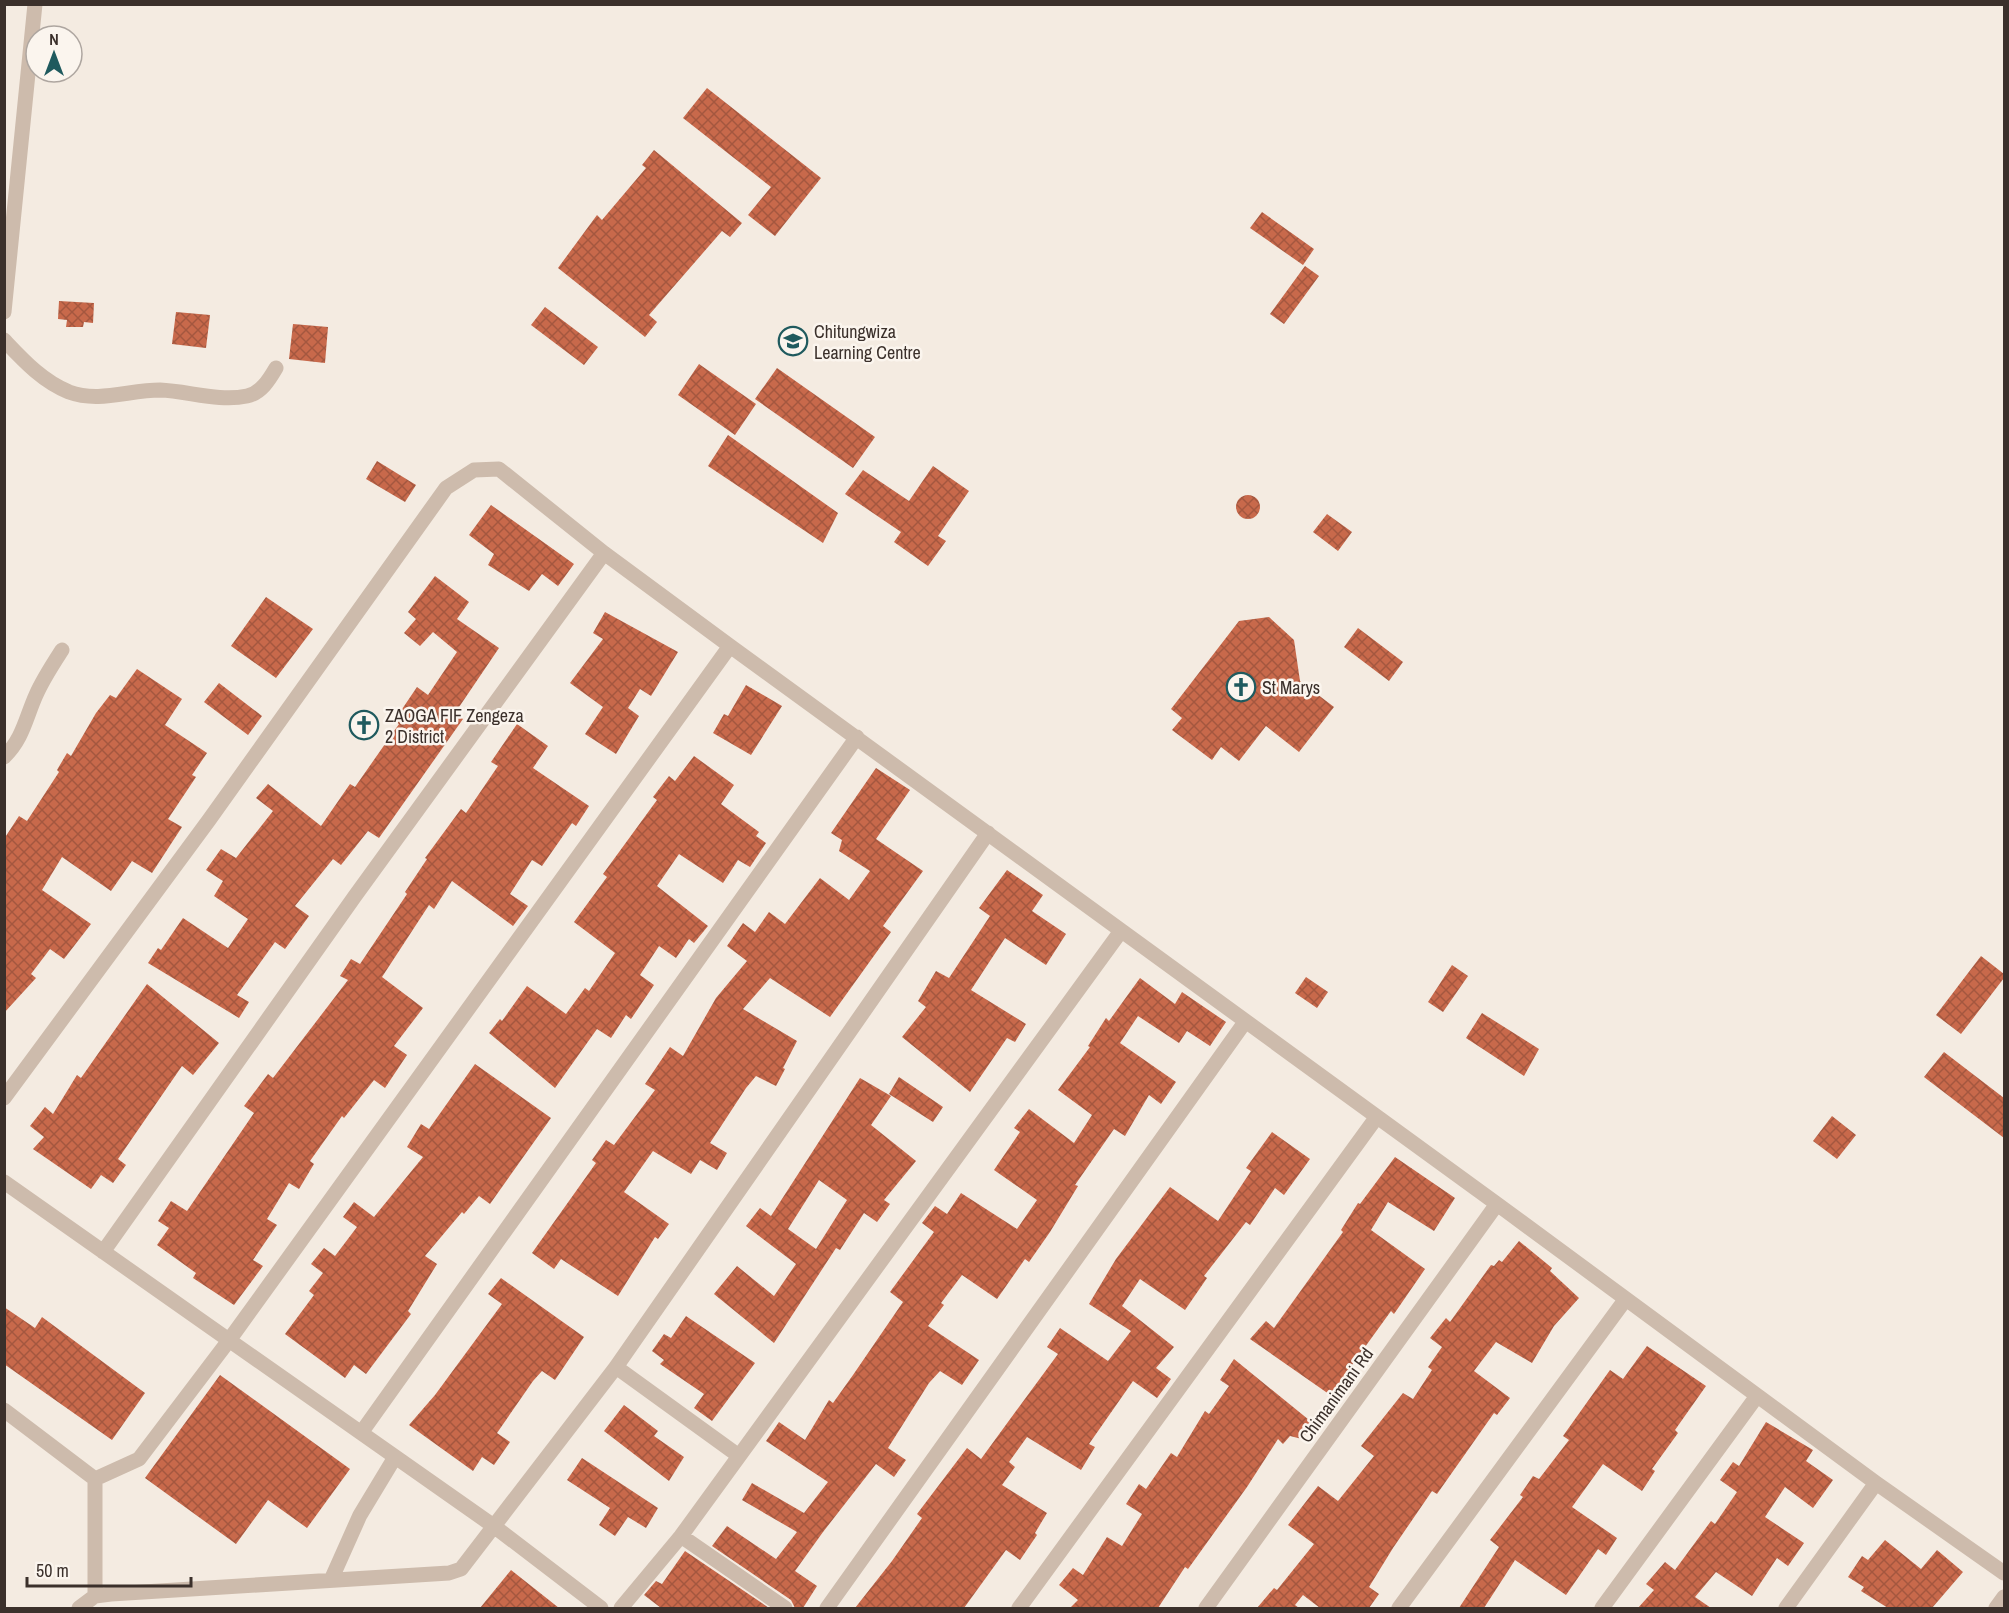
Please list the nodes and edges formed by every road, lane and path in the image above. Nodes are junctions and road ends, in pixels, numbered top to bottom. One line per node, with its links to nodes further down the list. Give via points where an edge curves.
1 (35, 4): 2 (street)
2 (4, 312)
3 (4, 340): 4 (street, via 44,378 68,392 86,396 162,390 248,396 265,385)
4 (276, 368)
5 (604, 553): 6 (street); 13 (street, via 499,469 474,470 446,488); 17 (street)
6 (730, 646): 8 (street); 19 (street)
7 (62, 650): 9 (street, via 41,682 25,729)
8 (857, 737): 10 (street); 23 (street)
9 (4, 757)
10 (988, 833): 11 (street); 20 (street)
11 (1121, 931): 12 (street); 25 (street)
12 (1245, 1022): 14 (street); 38 (street)
13 (4, 1098)
14 (1376, 1118): 16 (street); 39 (street)
15 (4, 1182): 17 (street)
16 (1497, 1204): 18 (street); 40 (street, Chimanimani Rd)
17 (103, 1252): 19 (street)
18 (1625, 1300): 21 (street); 41 (street)
19 (230, 1340): 23 (street); 26 (street, via 139,1459)
20 (616, 1366): 25 (street); 28 (street)
21 (1757, 1396): 27 (street); 42 (street)
22 (4, 1410): 26 (street)
23 (361, 1433): 24 (street)
24 (395, 1456): 28 (street); 31 (street, via 360,1515)
25 (739, 1456): 29 (street)
26 (95, 1479): 32 (street)
27 (1876, 1483): 30 (street); 43 (street)
28 (495, 1527): 31 (street, via 461,1569 449,1573); 35 (street)
29 (681, 1536): 36 (street); 37 (street)
30 (2004, 1573)
31 (331, 1580): 32 (street)
32 (95, 1596): 34 (street)
33 (2004, 1597): 44 (street)
34 (79, 1608)
35 (601, 1608)
36 (621, 1608)
37 (785, 1608)
38 (827, 1608)
39 (1019, 1608)
40 (1206, 1608)
41 (1399, 1608)
42 (1602, 1608)
43 (1786, 1608)
44 (1996, 1608)

